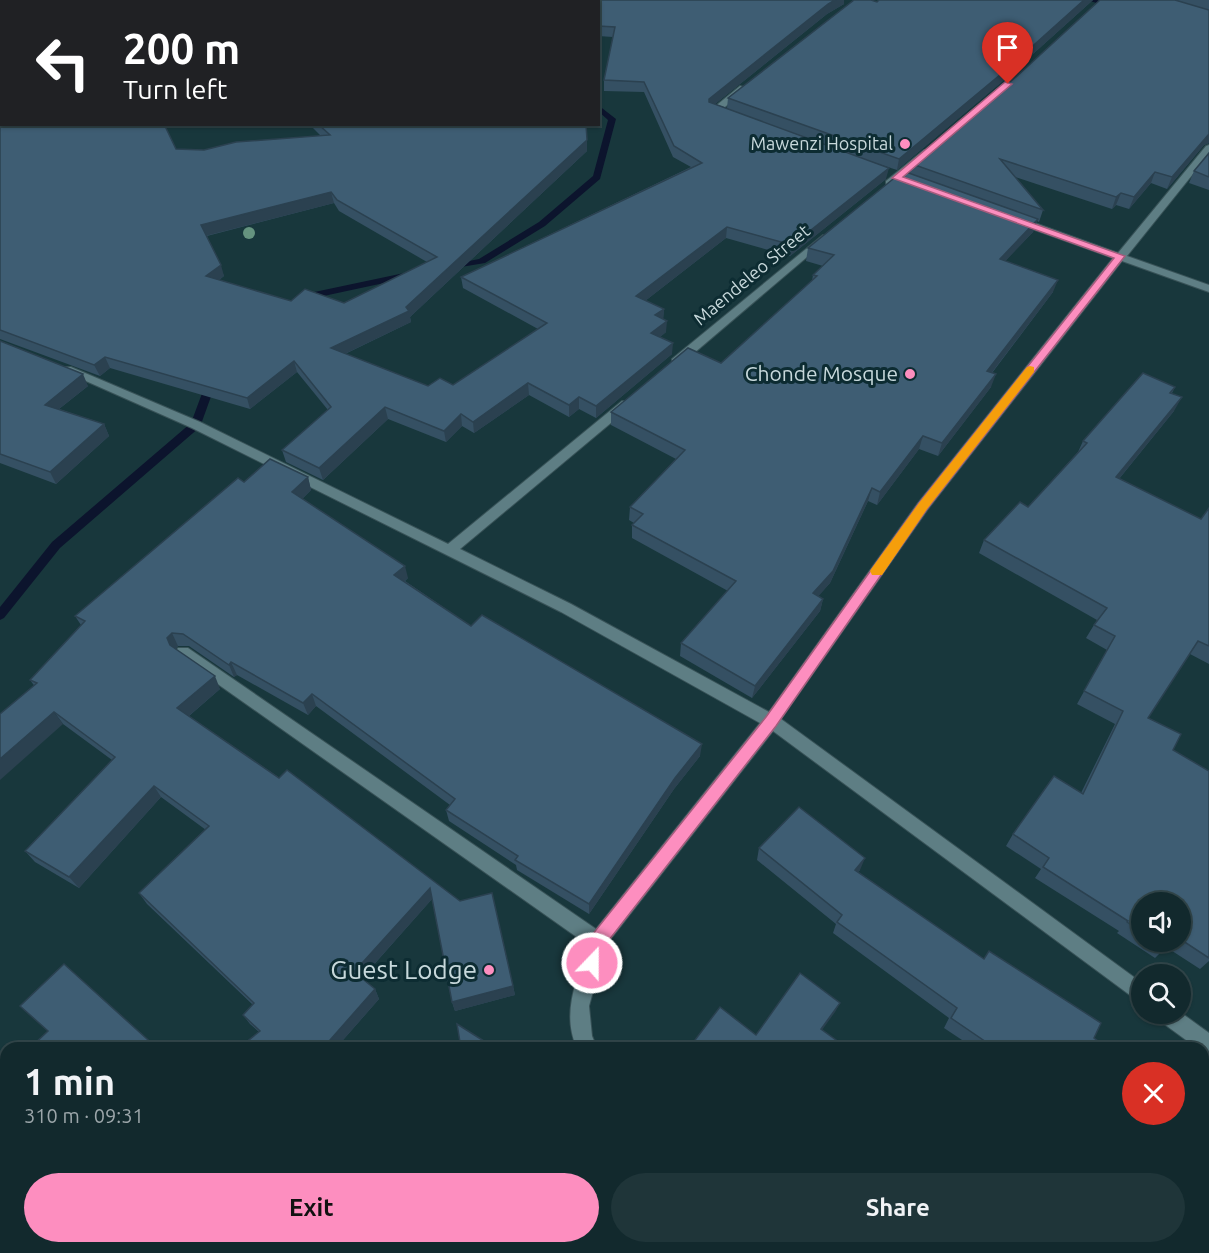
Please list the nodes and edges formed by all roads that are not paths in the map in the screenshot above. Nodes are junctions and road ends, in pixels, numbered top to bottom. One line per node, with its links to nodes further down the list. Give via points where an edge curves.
1 (751, 82): 2 (street, via 715,111)
2 (726, 115)
3 (940, 142): 5 (street)
4 (1209, 148): 8 (street)
5 (879, 192)
6 (1008, 217): 8 (street)
7 (834, 228): 11 (street, Maendeleo Street)
8 (1120, 256): 9 (street); 15 (street, via 923,506)
9 (1209, 289)
10 (56, 366): 13 (street, via 196,425)
11 (664, 372)
12 (637, 395): 13 (street)
13 (450, 550): 15 (street, via 566,608)
14 (183, 652): 16 (street)
15 (771, 721): 16 (street); 17 (street)
16 (598, 941): 19 (street, via 579,1006)
17 (1131, 987)
18 (1181, 1024): 20 (street)
19 (584, 1042)
20 (1205, 1042)

